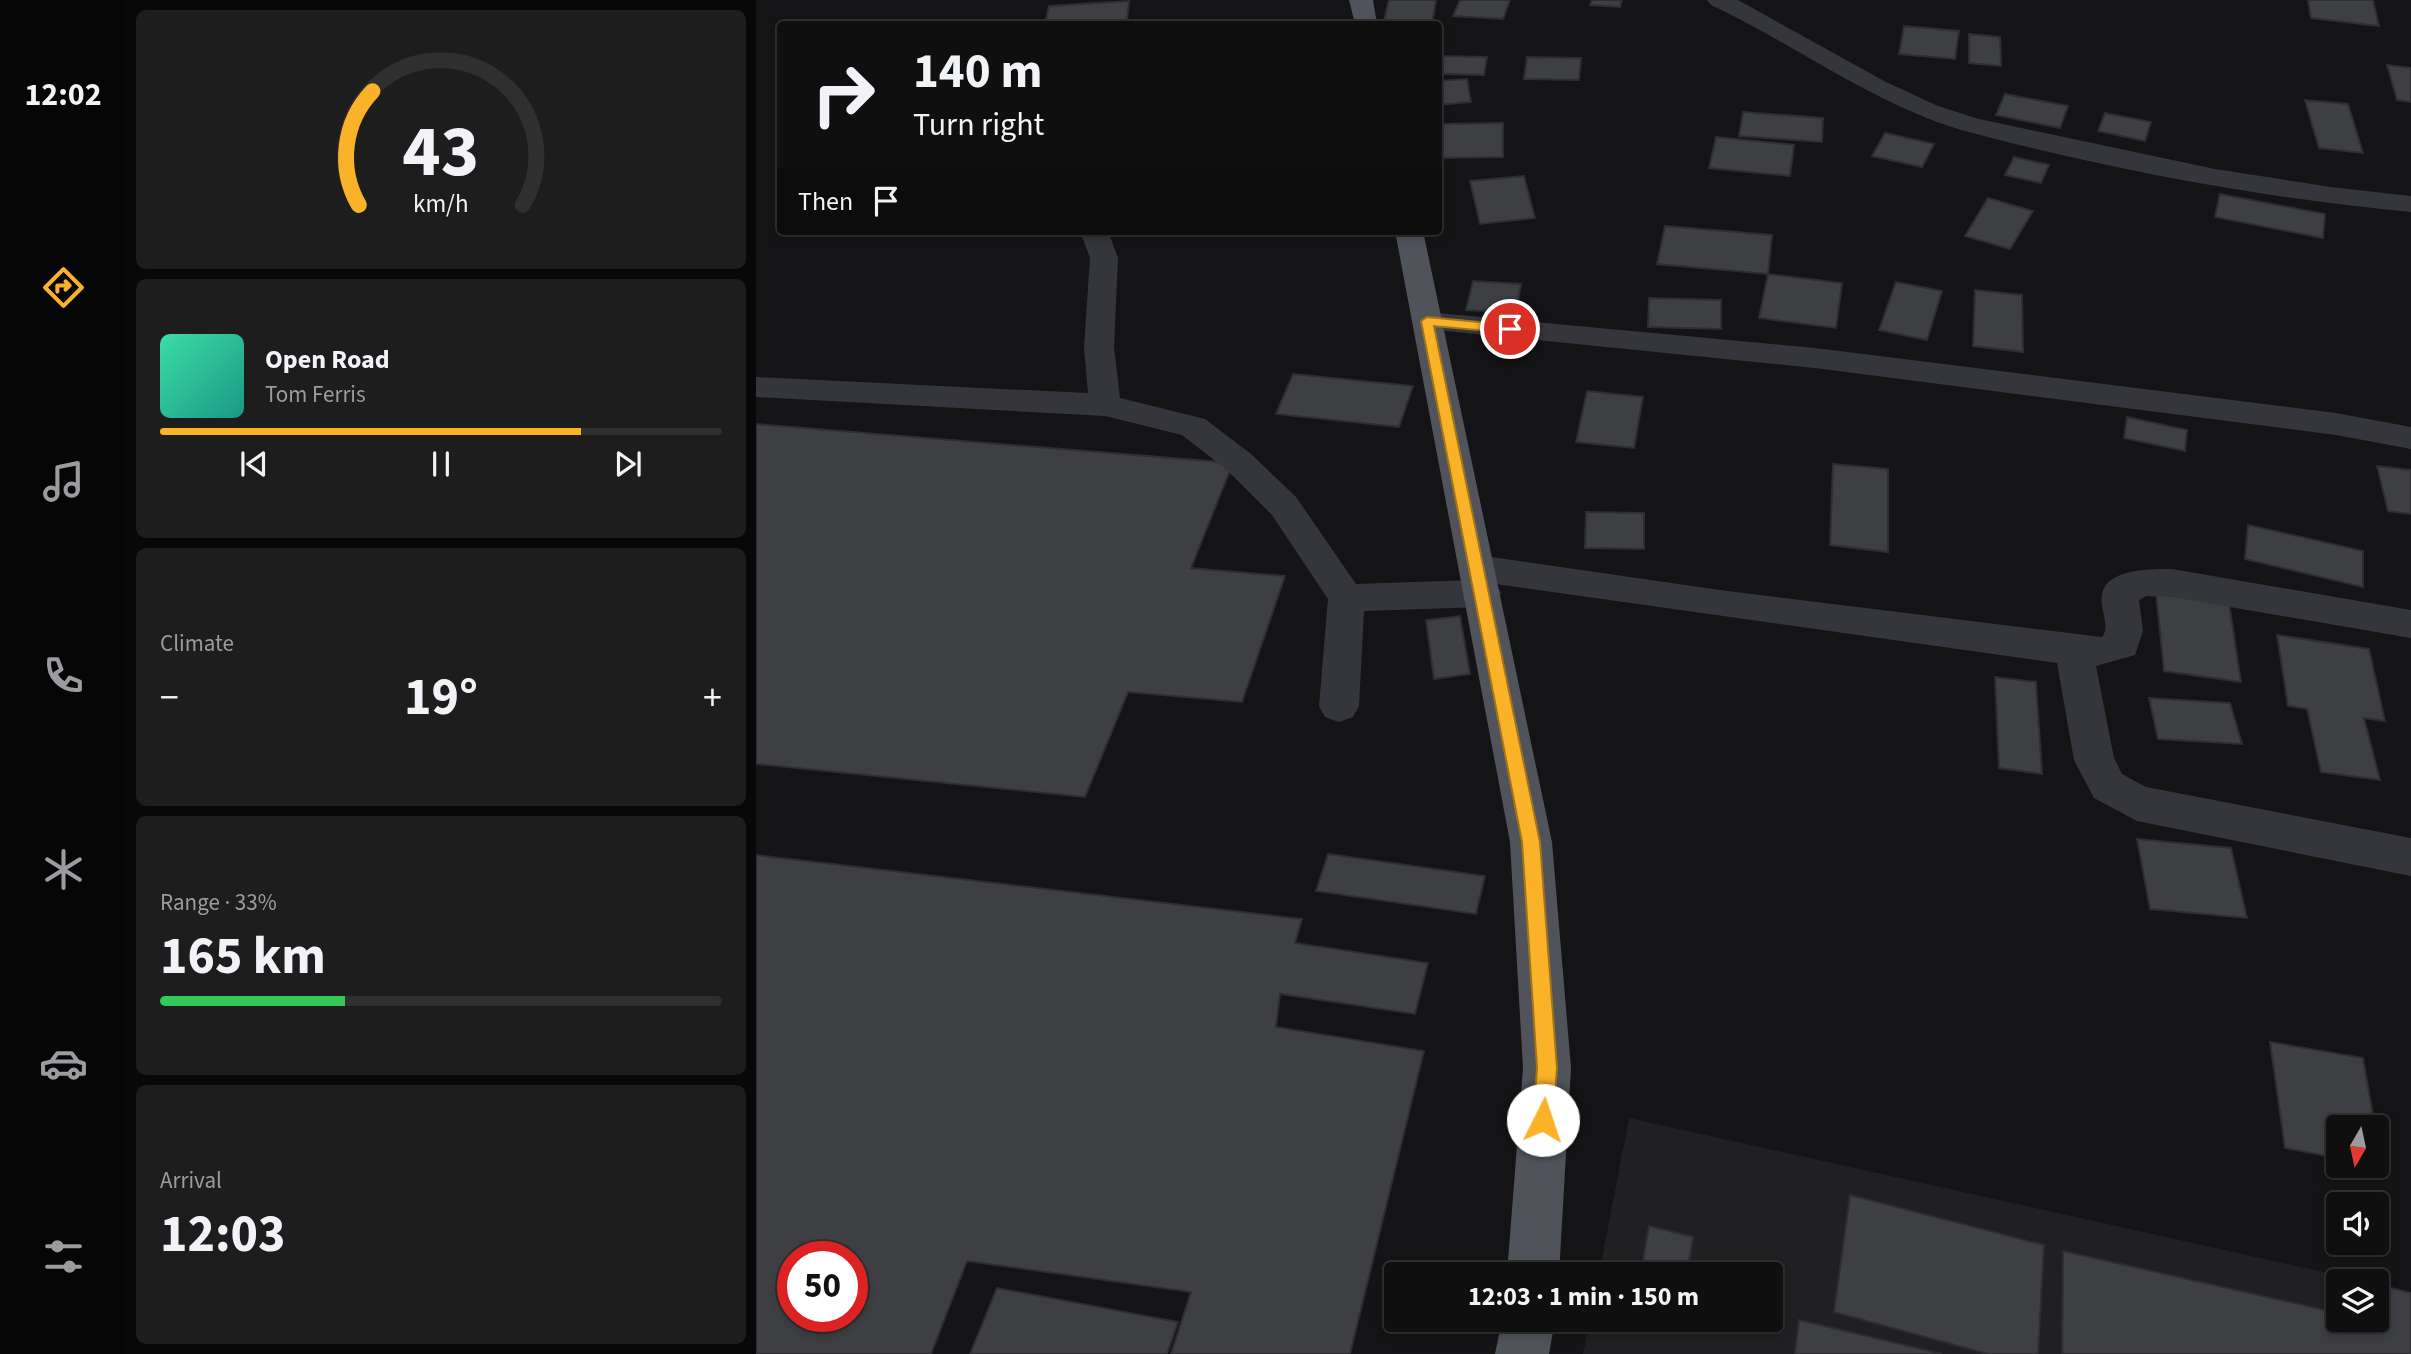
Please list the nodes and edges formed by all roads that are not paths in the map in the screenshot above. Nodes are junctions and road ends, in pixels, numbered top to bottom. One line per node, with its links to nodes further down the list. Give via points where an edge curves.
1 (1361, 0): 3 (main road)
2 (1719, 0): 4 (street, via 1852,76 1930,112 2243,185)
3 (1365, 21)
4 (2411, 204)
5 (1095, 235): 9 (street, via 1104,258 1099,347)
6 (1410, 235): 7 (main road)
7 (1427, 321): 10 (street, via 1815,358 2336,424); 11 (main road)
8 (756, 387): 9 (street)
9 (1105, 405): 12 (street, via 1193,428 1239,462 1284,506)
10 (2411, 438)
11 (1480, 581): 12 (street); 14 (street, via 1727,605); 17 (main road, via 1532,856 1547,1068)
12 (1346, 598): 15 (street)
13 (2411, 624): 14 (street, via 2172,583 2140,582 2120,594 2122,645 2103,652)
14 (2074, 651): 16 (street, via 2094,760 2108,786 2137,803)
15 (1339, 706)
16 (2411, 857)
17 (1534, 1262)
18 (1527, 1332): 19 (main road)
19 (1522, 1354)

